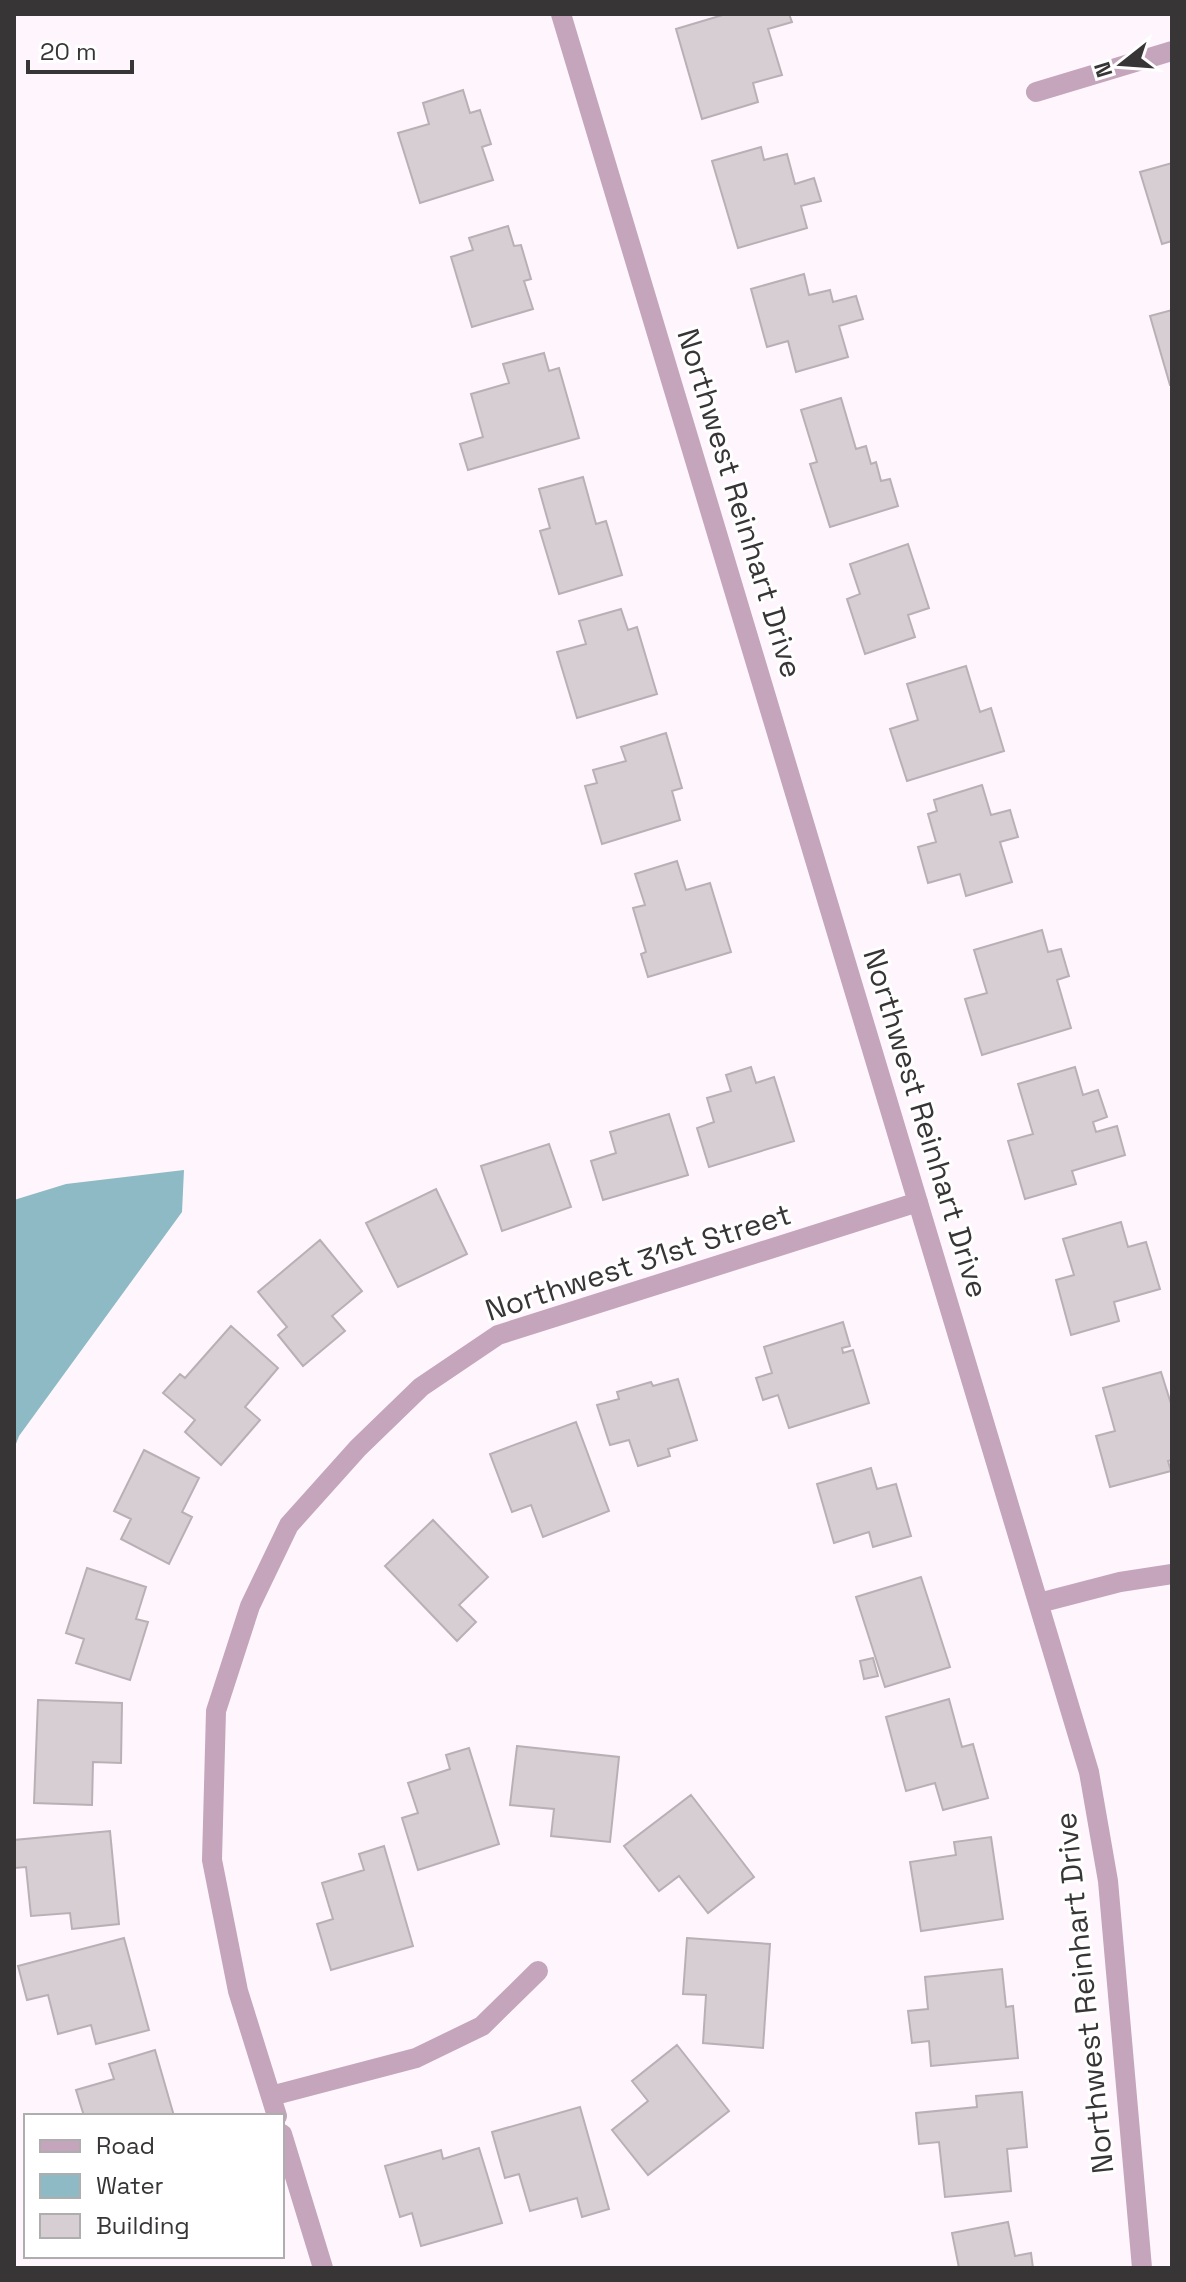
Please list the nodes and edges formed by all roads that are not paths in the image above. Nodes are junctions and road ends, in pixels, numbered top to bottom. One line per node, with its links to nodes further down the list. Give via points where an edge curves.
1 (561, 14): 4 (street, Northwest Reinhart Drive)
2 (1172, 51): 3 (street)
3 (1036, 92)
4 (918, 1202): 6 (street, Northwest Reinhart Drive); 8 (street, Northwest 31st Street, via 498,1335 421,1387 289,1525 250,1606 216,1711 212,1860 238,1991)
5 (1172, 1574): 6 (street)
6 (1039, 1603): 11 (street, Northwest Reinhart Drive, via 1089,1772 1108,1881)
7 (538, 1971): 8 (street, via 482,2026 416,2058)
8 (274, 2106)
9 (284, 2141): 10 (street)
10 (323, 2268)
11 (1142, 2268)

